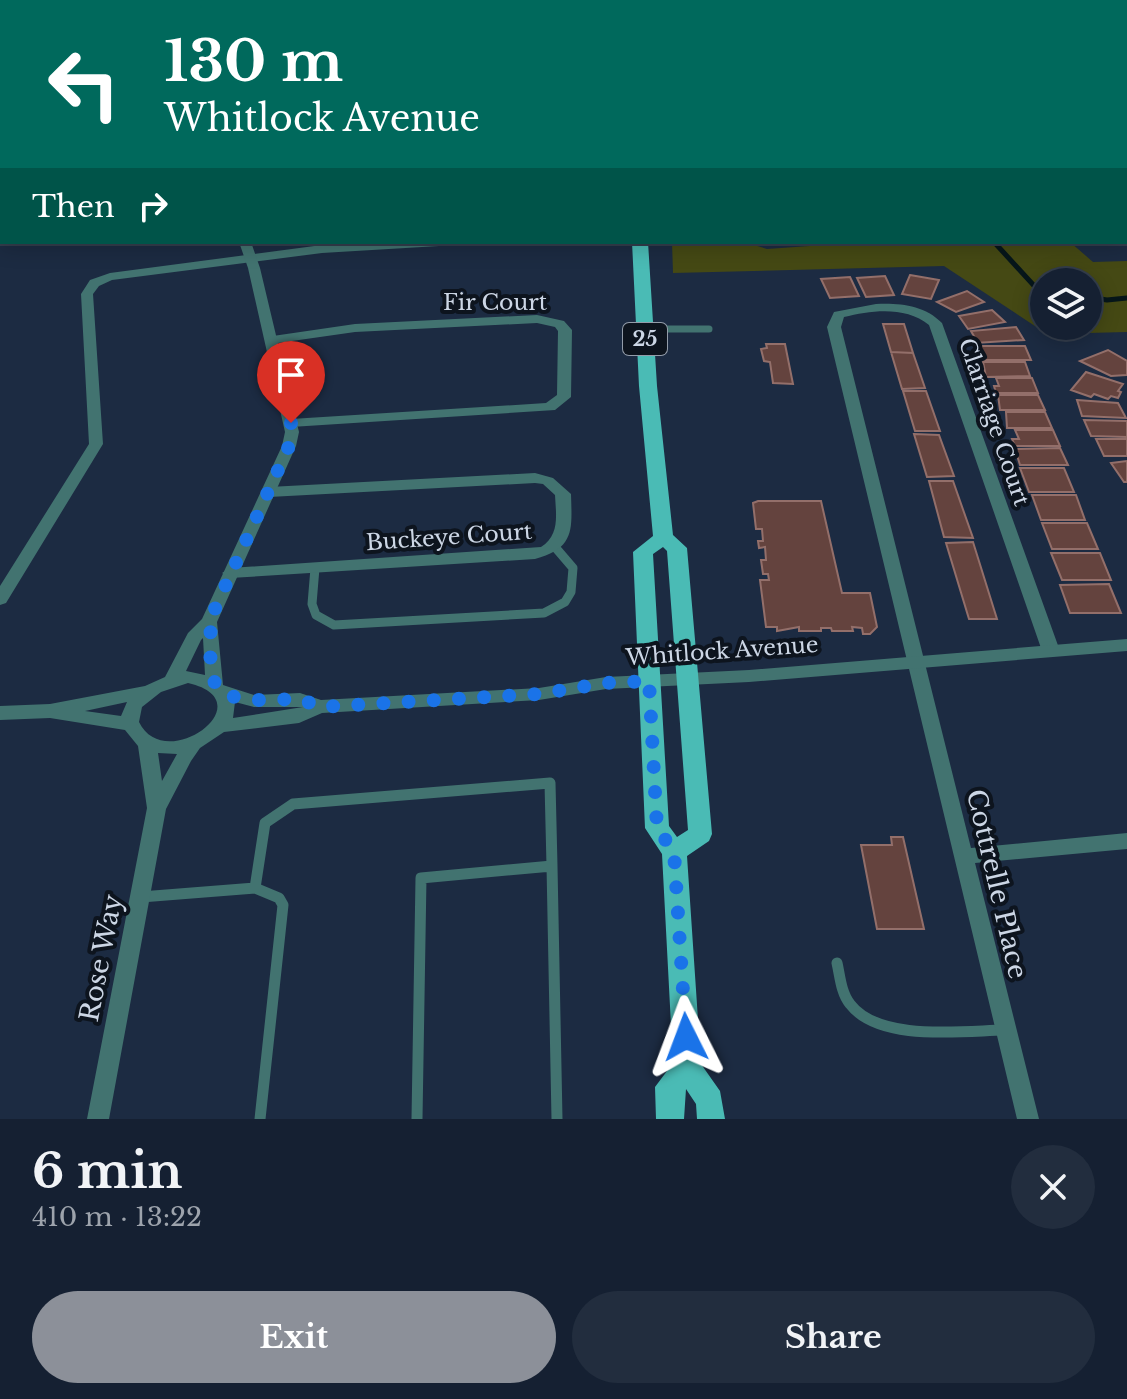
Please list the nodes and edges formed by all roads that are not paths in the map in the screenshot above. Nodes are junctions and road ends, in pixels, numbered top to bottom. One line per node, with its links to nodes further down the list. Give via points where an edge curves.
1 (246, 244): 4 (street)
2 (394, 244): 4 (street)
3 (640, 244): 5 (main road, 25)
4 (252, 258): 7 (street); 14 (street, via 110,277 89,287 96,444)
5 (645, 329): 6 (lane); 10 (main road, 25)
6 (709, 329)
7 (271, 340): 8 (street); 8 (street, Fir Court, via 355,328 537,319 565,330 564,397 550,407)
8 (291, 423): 9 (street, via 289,446)
9 (269, 492): 11 (street, Buckeye Court, via 535,478 563,494 563,534); 13 (street)
10 (663, 538): 20 (main road, 25, via 677,548); 21 (main road, via 643,552)
11 (555, 547): 12 (street, Buckeye Court, via 535,554); 12 (lane, via 573,568 572,595 544,613 334,625 316,615 312,604)
12 (315, 568): 13 (street, Buckeye Court)
13 (230, 573): 15 (street)
14 (0, 599)
15 (209, 622): 19 (street, via 194,637); 22 (street)
16 (1127, 645): 17 (street, Whitlock Avenue)
17 (1051, 651): 18 (street, Whitlock Avenue); 18 (street, Clarriage Court, via 935,323 904,308 849,312 839,315 834,327)
18 (916, 660): 20 (street, Whitlock Avenue); 34 (street, Cottrelle Place)
19 (173, 679): 22 (street, via 203,679); 23 (street)
20 (687, 679): 21 (street, Whitlock Avenue); 33 (main road, 25, via 700,834)
21 (649, 681): 24 (street, Whitlock Avenue, via 539,694); 33 (main road, via 657,828)
22 (219, 688): 24 (street, Whitlock Avenue, via 254,701 300,699); 28 (street, via 227,703)
23 (146, 692): 25 (street); 27 (street, via 131,713)
24 (320, 707): 28 (street, Whitlock Avenue, via 299,716)
25 (50, 711): 26 (street); 27 (street)
26 (0, 713)
27 (131, 724): 29 (street)
28 (219, 726): 30 (street)
29 (146, 742): 30 (street, via 176,747); 31 (street, Rose Way, via 154,764)
30 (193, 743): 31 (street, Rose Way)
31 (157, 808): 37 (street, Rose Way)
32 (1127, 841): 34 (street)
33 (674, 852): 40 (main road)
34 (966, 856): 39 (street, Cottrelle Place)
35 (552, 866): 36 (lane, via 550,783 293,804 265,823); 43 (lane, via 421,878); 44 (lane)
36 (255, 888): 37 (lane); 42 (lane, via 283,905)
37 (141, 897): 41 (street, Rose Way)
38 (837, 963): 39 (lane, via 851,1006 868,1018 924,1031)
39 (1005, 1030): 47 (street, Cottrelle Place)
40 (687, 1068): 45 (main road, via 669,1087); 46 (main road, via 710,1100)
41 (98, 1119)
42 (260, 1119)
43 (417, 1119)
44 (557, 1119)
45 (670, 1119)
46 (711, 1119)
47 (1028, 1119)

